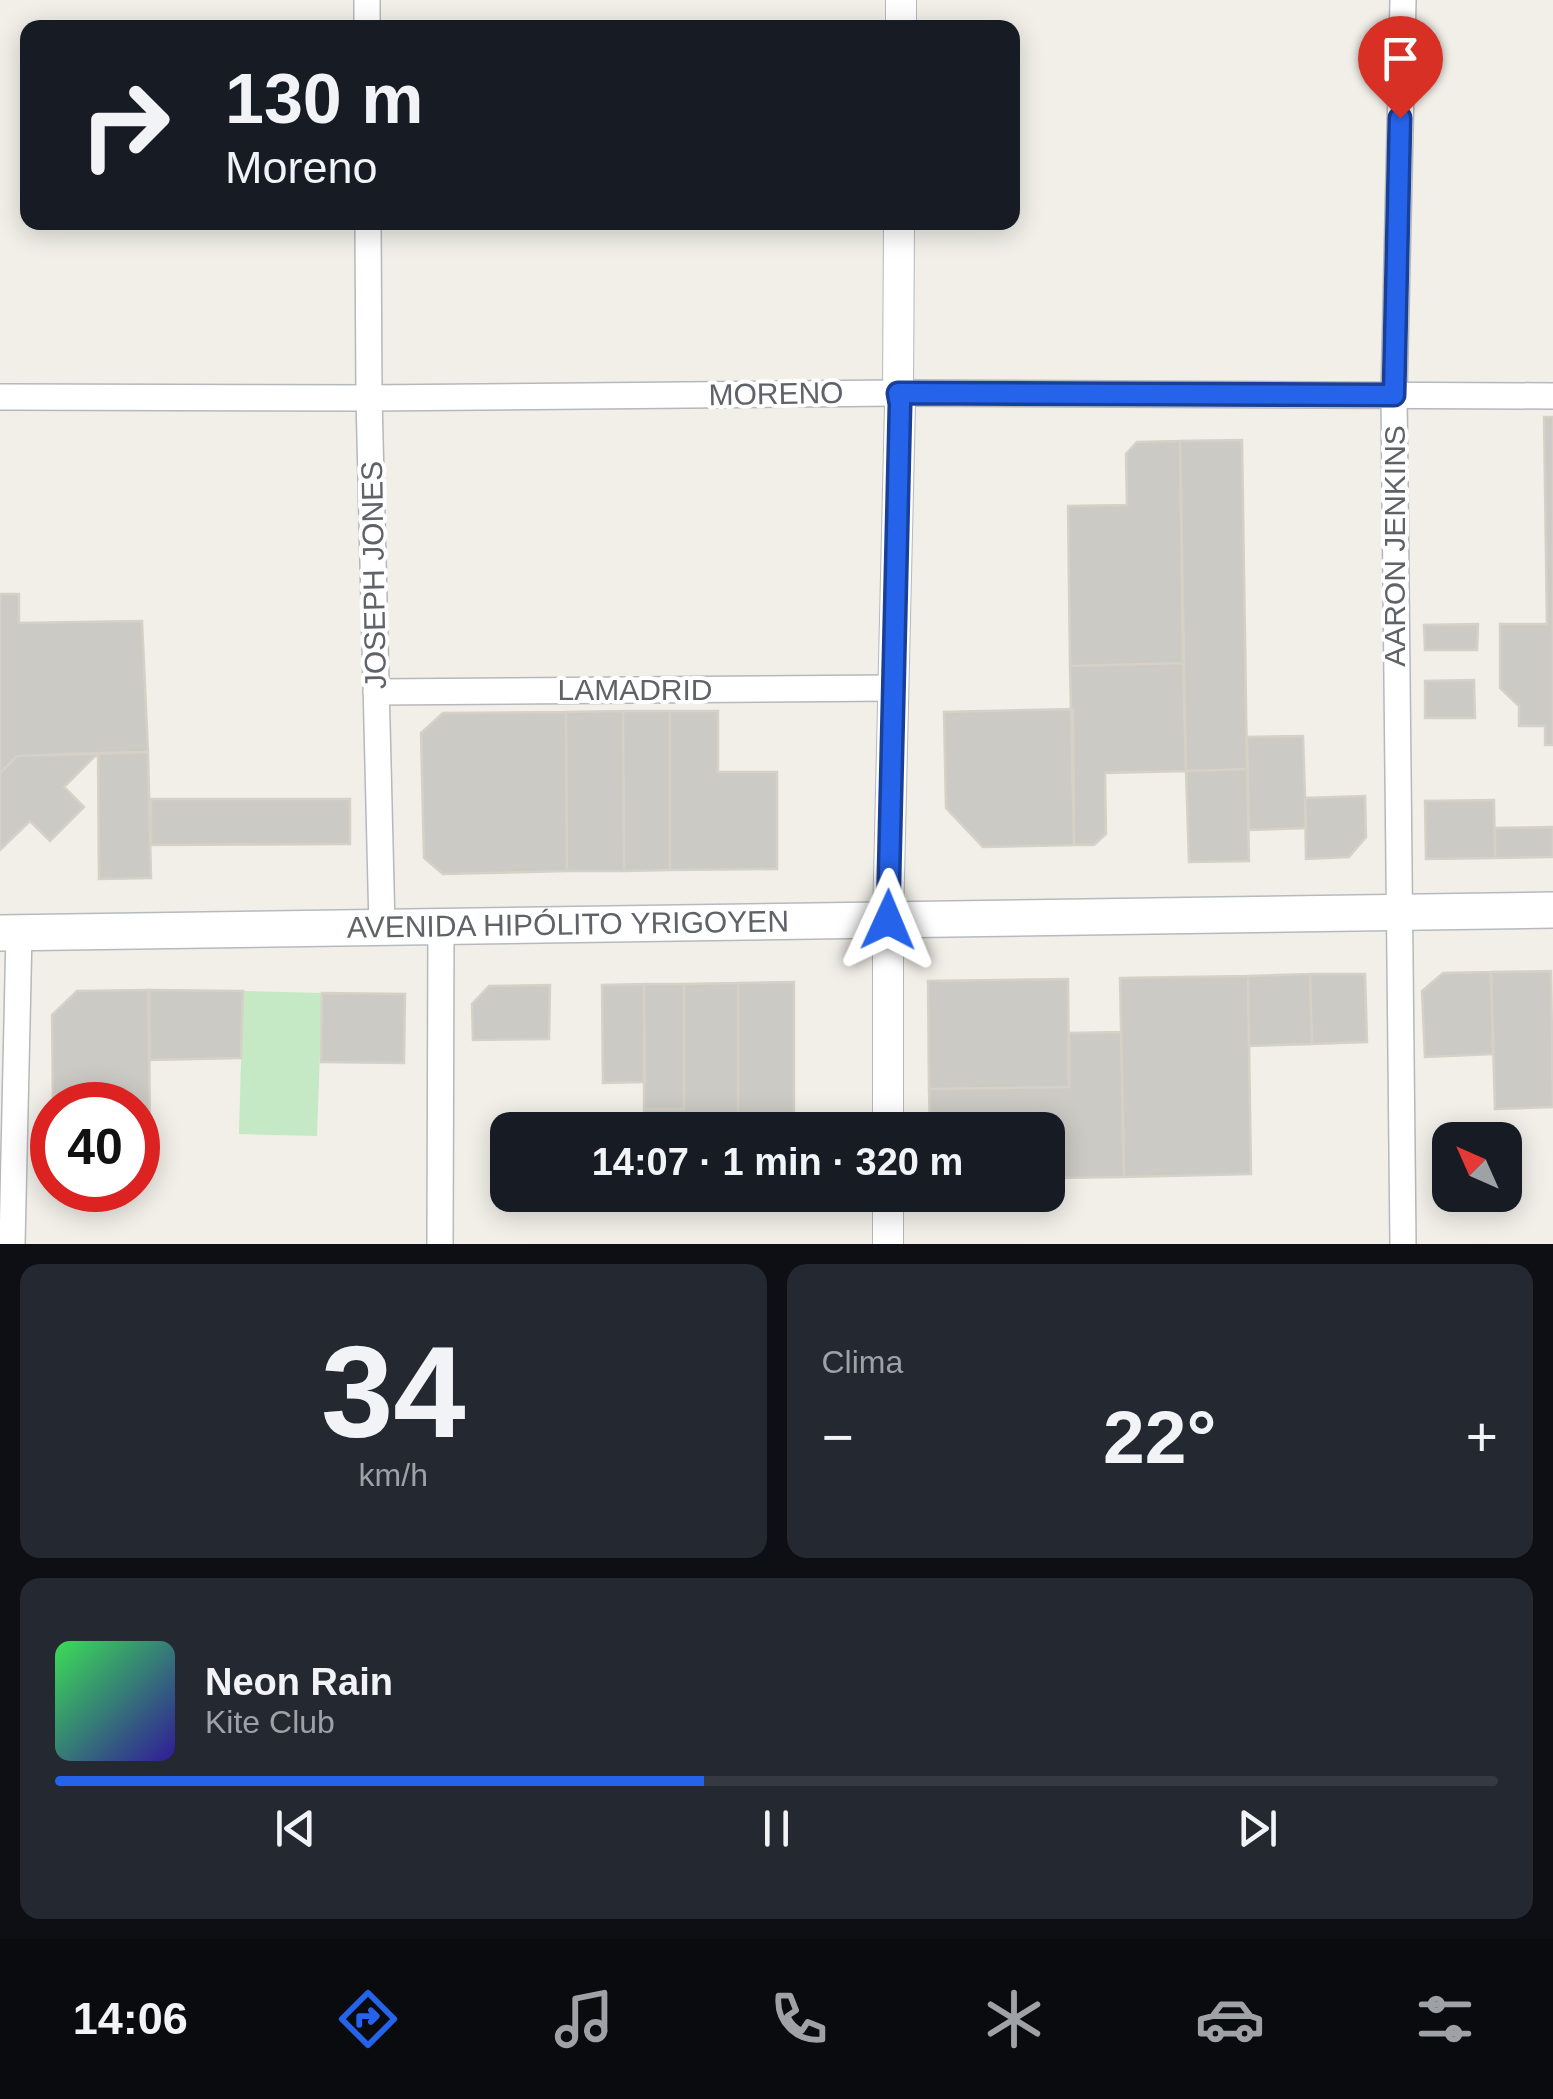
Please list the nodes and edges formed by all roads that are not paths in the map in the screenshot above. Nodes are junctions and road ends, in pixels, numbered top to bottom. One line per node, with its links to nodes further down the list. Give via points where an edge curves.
1 (1403, 0): 5 (street, AARON JENKINS)
2 (368, 230): 8 (street, JOSEPH JONES)
3 (899, 230): 4 (street)
4 (898, 393): 5 (street, MORENO); 8 (street, MORENO); 9 (street)
5 (1394, 395): 6 (street, MORENO); 12 (street, AARON JENKINS)
6 (1553, 396)
7 (0, 397): 8 (street, MORENO)
8 (369, 398): 10 (street, JOSEPH JONES)
9 (894, 688): 10 (street, LAMADRID); 13 (street)
10 (376, 692): 15 (street, JOSEPH JONES)
11 (1553, 910): 12 (main road, AVENIDA HIPÓLITO YRIGOYEN)
12 (1398, 913): 13 (main road, AVENIDA HIPÓLITO YRIGOYEN); 22 (street, AARON JENKINS)
13 (888, 920): 14 (main road, AVENIDA HIPÓLITO YRIGOYEN); 17 (street)
14 (441, 926): 15 (main road, AVENIDA HIPÓLITO YRIGOYEN); 20 (street)
15 (382, 927): 16 (main road, AVENIDA HIPÓLITO YRIGOYEN)
16 (9, 933): 19 (street)
17 (888, 1112)
18 (888, 1212): 21 (street)
19 (12, 1244)
20 (440, 1244)
21 (888, 1244)
22 (1403, 1244)

